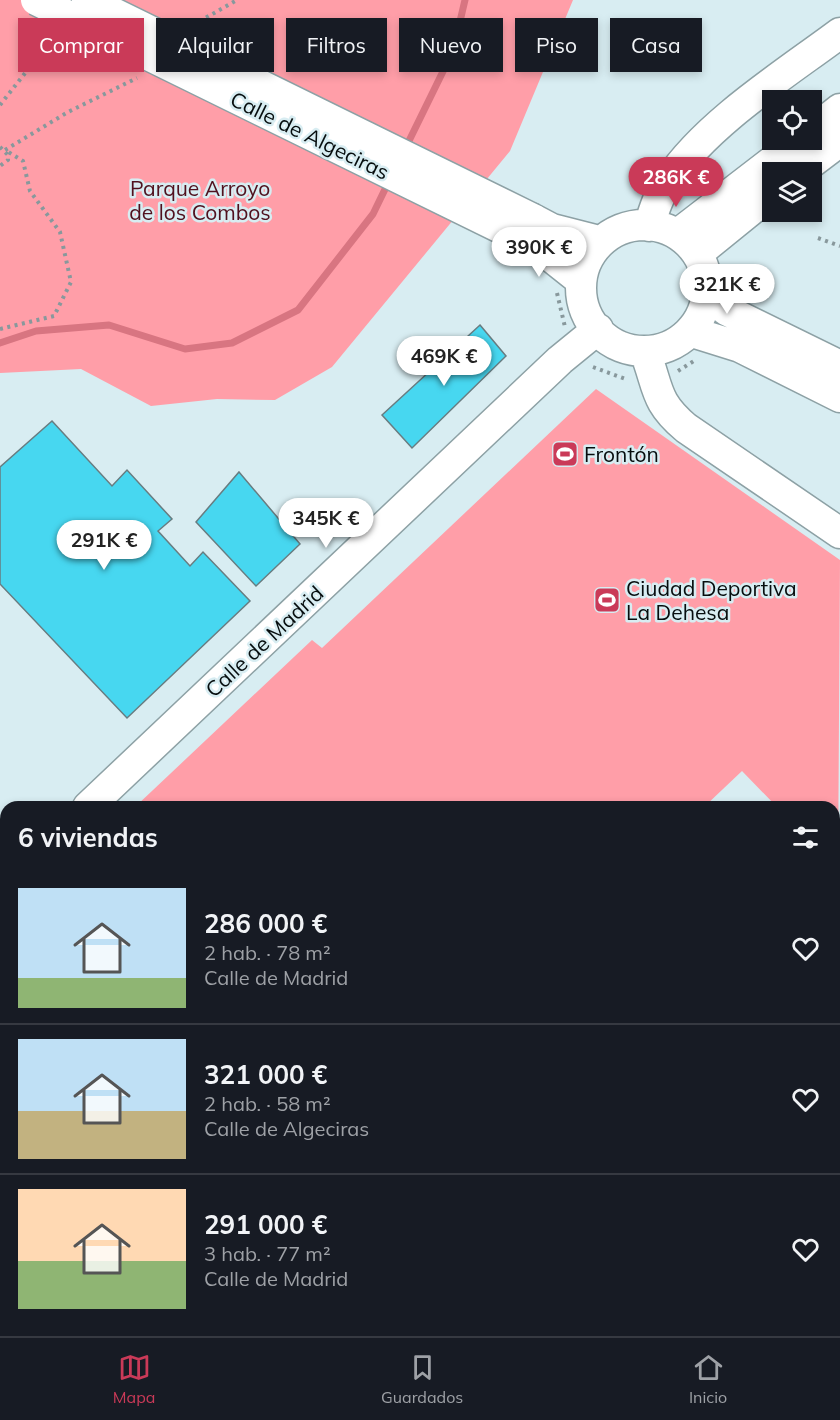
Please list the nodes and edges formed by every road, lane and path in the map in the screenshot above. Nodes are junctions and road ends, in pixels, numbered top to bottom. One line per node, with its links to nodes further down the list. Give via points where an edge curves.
1 (36, 0): 19 (street, Calle de Algeciras, bridge)
2 (87, 0): 19 (street, Calle de Algeciras, bridge)
3 (237, 0): 4 (path)
4 (204, 18)
5 (840, 33): 18 (street, via 702,141 669,179)
6 (146, 70): 13 (path, via 138,78 68,112)
7 (25, 72): 8 (path)
8 (0, 105)
9 (840, 109): 10 (street)
10 (822, 123)
11 (840, 141): 15 (street)
12 (0, 147): 13 (path)
13 (5, 150): 16 (path, via 8,160); 26 (path, via 22,161 30,192 60,232 71,282 54,316)
14 (789, 150): 22 (street)
15 (812, 162)
16 (0, 166)
17 (762, 199): 22 (street)
18 (649, 226): 21 (street, via 619,229); 22 (street)
19 (528, 229): 21 (street, Calle de Algeciras, via 552,229); 24 (street, Calle de Algeciras, via 540,248)
20 (818, 238): 23 (path)
21 (600, 241): 24 (street)
22 (688, 244): 25 (street, via 704,265)
23 (840, 246)
24 (579, 279): 27 (street, via 579,298 585,316)
25 (706, 282): 28 (street, via 706,302); 30 (street, via 726,310)
26 (0, 329)
27 (598, 329): 29 (street, via 622,348); 33 (street, Calle de Madrid)
28 (692, 332): 29 (street, via 667,349); 31 (street, via 740,347)
29 (645, 352): 32 (street, via 668,413)
30 (840, 366)
31 (840, 396)
32 (840, 533)
33 (94, 801)

